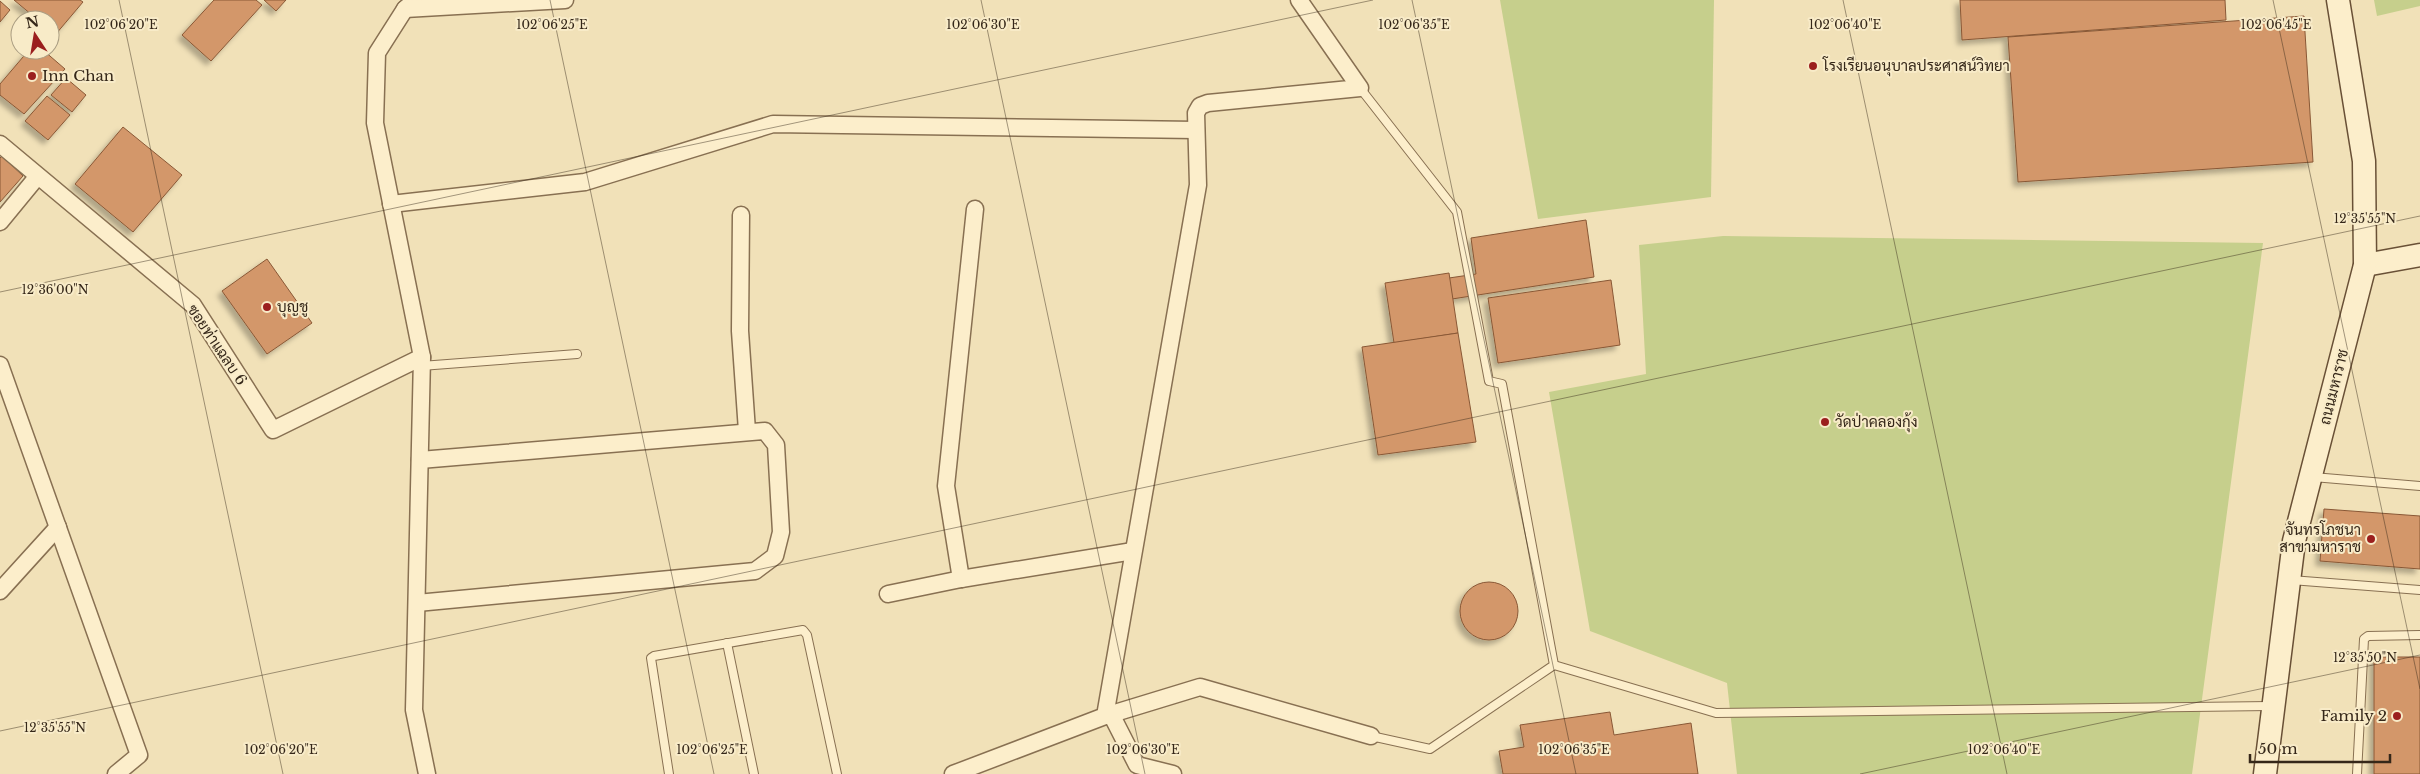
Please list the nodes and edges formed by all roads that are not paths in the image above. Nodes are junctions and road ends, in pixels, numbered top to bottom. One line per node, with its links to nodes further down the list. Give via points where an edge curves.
1 (565, 0): 4 (street)
2 (1299, 0): 5 (street)
3 (2338, 0): 14 (street, ถนนมหาราช, via 2364,161)
4 (410, 5): 9 (street, via 377,53 375,123)
5 (1360, 88): 6 (street, via 1208,102 1196,112); 32 (lane, via 1457,212 1489,381 1502,384)
6 (1196, 130): 9 (street, via 773,124 585,182); 23 (street, via 1198,185)
7 (0, 144): 8 (street, ซอยท่าแฉลบ 6)
8 (37, 177): 12 (street); 16 (street, ซอยท่าแฉลบ 6, via 192,305 273,430)
9 (391, 204): 16 (street)
10 (975, 209): 24 (street, via 946,486)
11 (741, 215): 18 (street, via 740,331)
12 (0, 222)
13 (2420, 255): 14 (street)
14 (2365, 265): 20 (street, ถนนมหาราช)
15 (577, 354): 16 (lane)
16 (422, 362): 19 (street)
17 (0, 365): 22 (street)
18 (747, 431): 19 (street); 29 (street, via 765,431 776,444 780,512 781,532 775,556 755,572)
19 (420, 460): 29 (street)
20 (2311, 476): 21 (lane); 25 (street, ถนนมหาราช, via 2294,541)
21 (2420, 486)
22 (58, 527): 27 (street); 37 (street, via 139,756)
23 (1134, 551): 24 (street); 34 (street)
24 (962, 579): 28 (street)
25 (2289, 580): 26 (lane); 33 (street, ถนนมหาราช)
26 (2420, 590)
27 (0, 591)
28 (888, 594)
29 (416, 603): 38 (street, via 414,710)
30 (2420, 635): 46 (lane, via 2368,636 2364,639)
31 (728, 643): 39 (lane, via 651,658); 40 (lane); 41 (lane, via 804,630)
32 (1554, 665): 33 (lane, via 1716,713); 35 (lane, via 1430,749)
33 (2273, 706): 45 (street, ถนนมหาราช)
34 (1108, 715): 35 (street, via 1200,687); 36 (street); 44 (street, via 1137,765)
35 (1371, 736)
36 (996, 758): 42 (street); 43 (street)
37 (116, 774)
38 (427, 774)
39 (669, 774)
40 (754, 774)
41 (837, 774)
42 (953, 774)
43 (992, 774)
44 (1173, 774)
45 (2264, 774)
46 (2357, 774)

